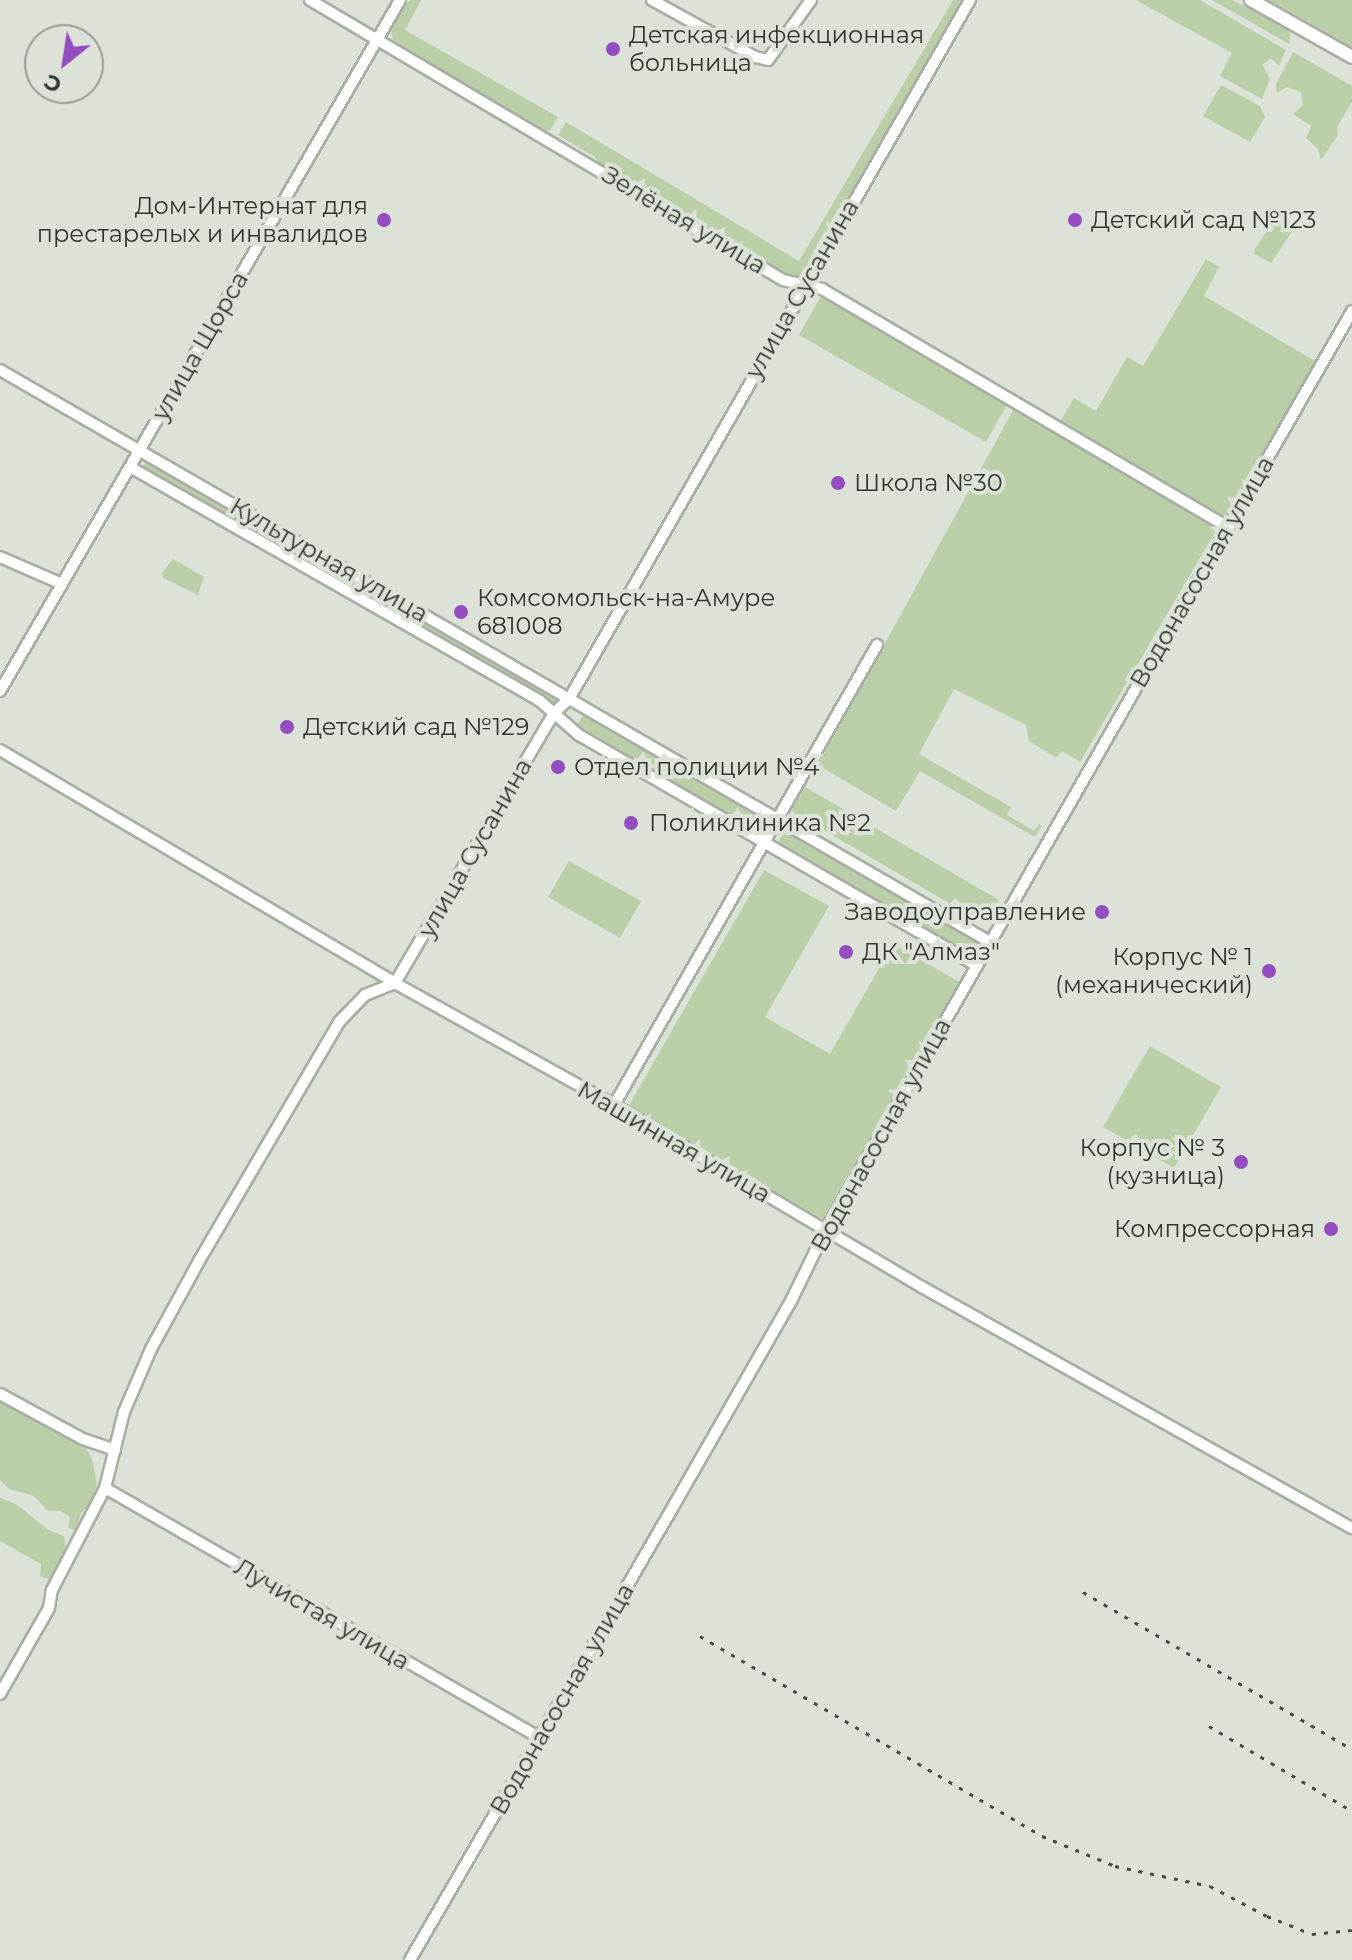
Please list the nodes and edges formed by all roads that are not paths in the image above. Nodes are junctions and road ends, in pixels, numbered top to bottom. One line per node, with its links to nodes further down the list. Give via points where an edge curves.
1 (310, 0): 7 (street, Зелёная улица)
2 (400, 0): 7 (street, улица Щорса)
3 (652, 0): 4 (street, via 768,60)
4 (811, 0)
5 (970, 0): 9 (street, улица Сусанина)
6 (1251, 0): 8 (main road)
7 (378, 39): 9 (street, Зелёная улица, via 783,280); 12 (street, улица Щорса)
8 (1352, 57)
9 (804, 283): 14 (street, Зелёная улица, via 1013,398); 19 (street, улица Сусанина)
10 (1352, 311): 14 (street, Водонасосная улица)
11 (0, 370): 12 (street, Культурная улица)
12 (139, 451): 13 (street, улица Щорса); 19 (street, Культурная улица)
13 (130, 467): 16 (street, улица Щорса); 20 (street, Культурная улица)
14 (1228, 527): 24 (street, Водонасосная улица)
15 (0, 557): 16 (street)
16 (62, 584): 18 (street, улица Щорса)
17 (877, 645): 22 (street)
18 (0, 691)
19 (569, 699): 20 (street, улица Сусанина); 22 (street, Культурная улица)
20 (554, 713): 23 (street, Культурная улица, via 579,735); 26 (street, улица Сусанина)
21 (0, 750): 26 (street, Машинная улица)
22 (778, 820): 23 (street); 24 (street, Культурная улица)
23 (765, 843): 25 (street, Культурная улица); 27 (street)
24 (990, 942): 25 (street, Водонасосная улица)
25 (977, 966): 28 (street, Водонасосная улица)
26 (395, 983): 27 (street, Машинная улица); 30 (street, via 365,995 339,1022 151,1349 124,1412)
27 (614, 1105): 28 (street, Машинная улица)
28 (825, 1231): 32 (street, Машинная улица); 34 (street, Водонасосная улица, via 792,1299)
29 (0, 1394): 30 (street, via 83,1439)
30 (115, 1450): 31 (street)
31 (105, 1488): 33 (street, via 52,1590 49,1608); 34 (street, Лучистая улица)
32 (1352, 1528)
33 (0, 1694)
34 (540, 1738): 35 (street, Водонасосная улица)
35 (410, 1960)

